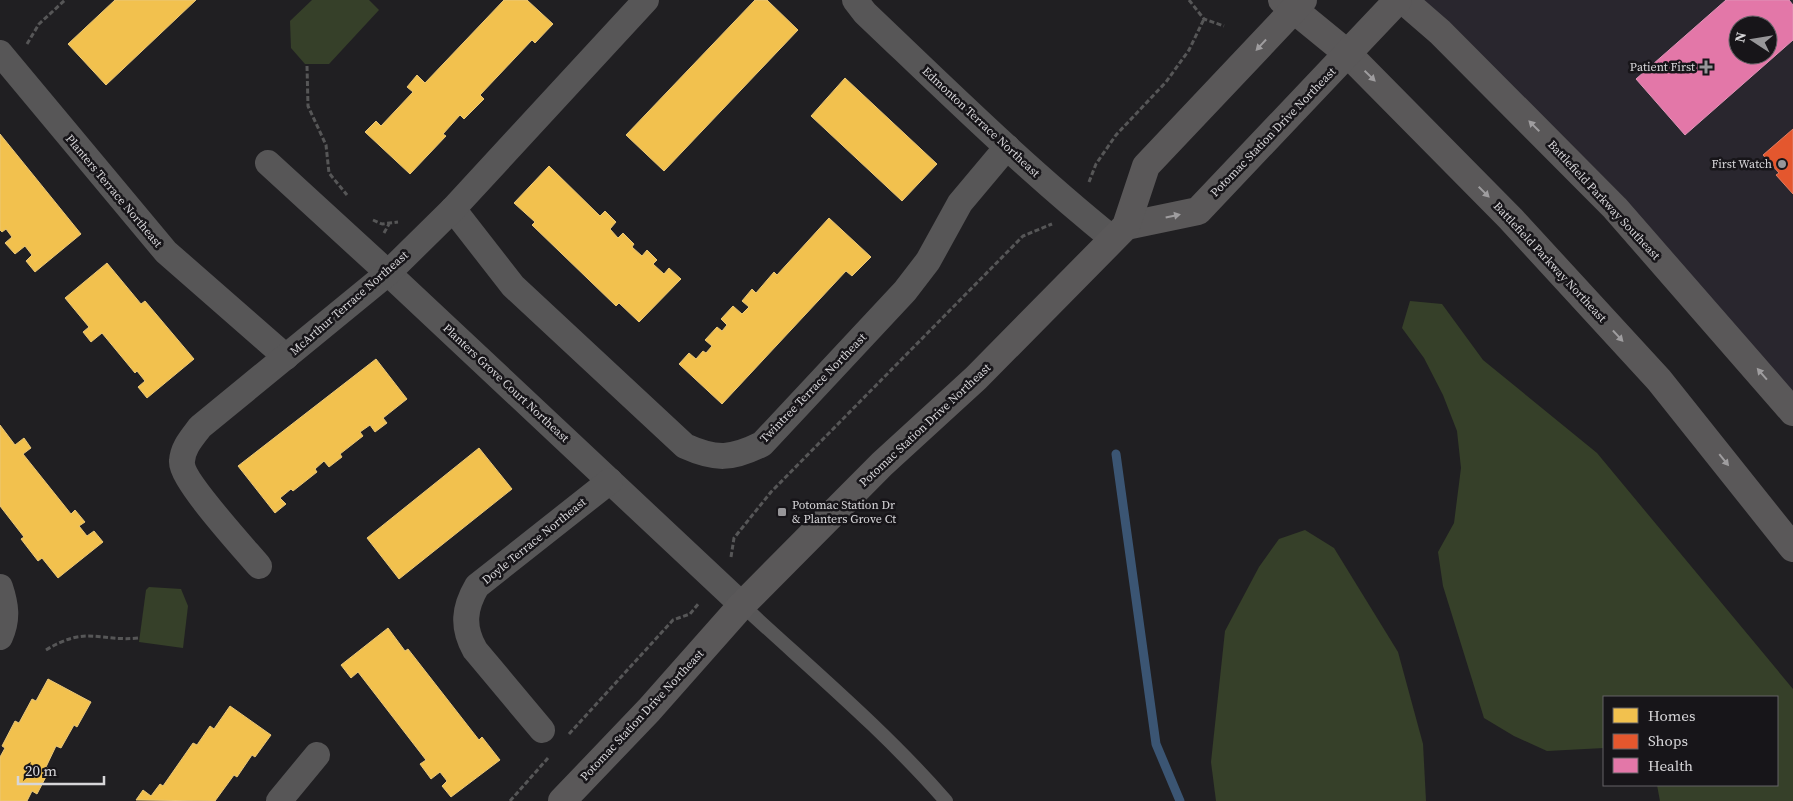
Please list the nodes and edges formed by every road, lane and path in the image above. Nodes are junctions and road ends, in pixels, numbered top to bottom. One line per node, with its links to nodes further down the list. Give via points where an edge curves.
1 (65, 0): 11 (path, via 39,24 25,47)
2 (646, 0): 17 (street, McArthur Terrace Northeast)
3 (855, 0): 13 (street, Edmonton Terrace Northeast)
4 (1189, 0): 8 (path)
5 (1398, 0): 10 (street, Potomac Station Drive Northeast)
6 (1404, 0): 23 (street, Battlefield Parkway Southeast, one-way to 6, via 1615,208)
7 (1293, 3): 10 (street, Battlefield Parkway Northeast); 20 (street, Potomac Station Drive Northeast, one-way to 20, via 1146,166)
8 (1204, 19): 9 (path); 16 (path, via 1189,50 1166,82 1116,135 1096,164 1092,179)
9 (1224, 26)
10 (1348, 54): 20 (street, Potomac Station Drive Northeast, one-way to 10, via 1198,211); 25 (street, Battlefield Parkway Northeast, one-way to 25, via 1511,219 1659,380)
11 (4, 57): 22 (street, Planters Terrace Northeast, via 166,252)
12 (307, 66): 15 (path, via 308,106 326,145 329,173)
13 (1006, 147): 16 (street, Edmonton Terrace Northeast); 17 (street, Twintree Terrace Northeast, via 960,203 928,260 905,291 762,444 742,454 723,457 685,446 513,286)
14 (268, 163): 21 (street, Planters Grove Court Northeast)
15 (351, 198)
16 (1071, 205): 20 (street, Edmonton Terrace Northeast); 27 (path, via 1050,226 1023,236 771,492 734,538 732,556)
17 (453, 209): 21 (street, McArthur Terrace Northeast)
18 (372, 219): 19 (path, via 389,224)
19 (400, 220)
20 (1119, 232): 29 (street, Potomac Station Drive Northeast, via 976,378 882,464)
21 (388, 273): 22 (street, McArthur Terrace Northeast); 24 (street, Planters Grove Court Northeast)
22 (286, 357): 26 (street, McArthur Terrace Northeast, via 200,427 186,444 181,462 188,481)
23 (1793, 412)
24 (610, 481): 27 (street, Planters Grove Court Northeast); 33 (street, Doyle Terrace Northeast, via 477,586 468,602 465,620 475,650)
25 (1793, 548)
26 (259, 566)
27 (716, 581): 29 (street, Planters Grove Court Northeast); 34 (path, via 690,614 673,620)
28 (0, 587): 30 (street, via 6,617)
29 (742, 605): 39 (street, Potomac Station Drive Northeast, via 649,710); 40 (lane, via 877,729)
30 (0, 637)
31 (139, 638): 32 (path, via 85,634 70,637)
32 (46, 650)
33 (542, 730)
34 (568, 736)
35 (316, 755): 37 (street)
36 (548, 758): 38 (path)
37 (279, 801)
38 (510, 801)
39 (562, 801)
40 (946, 801)

